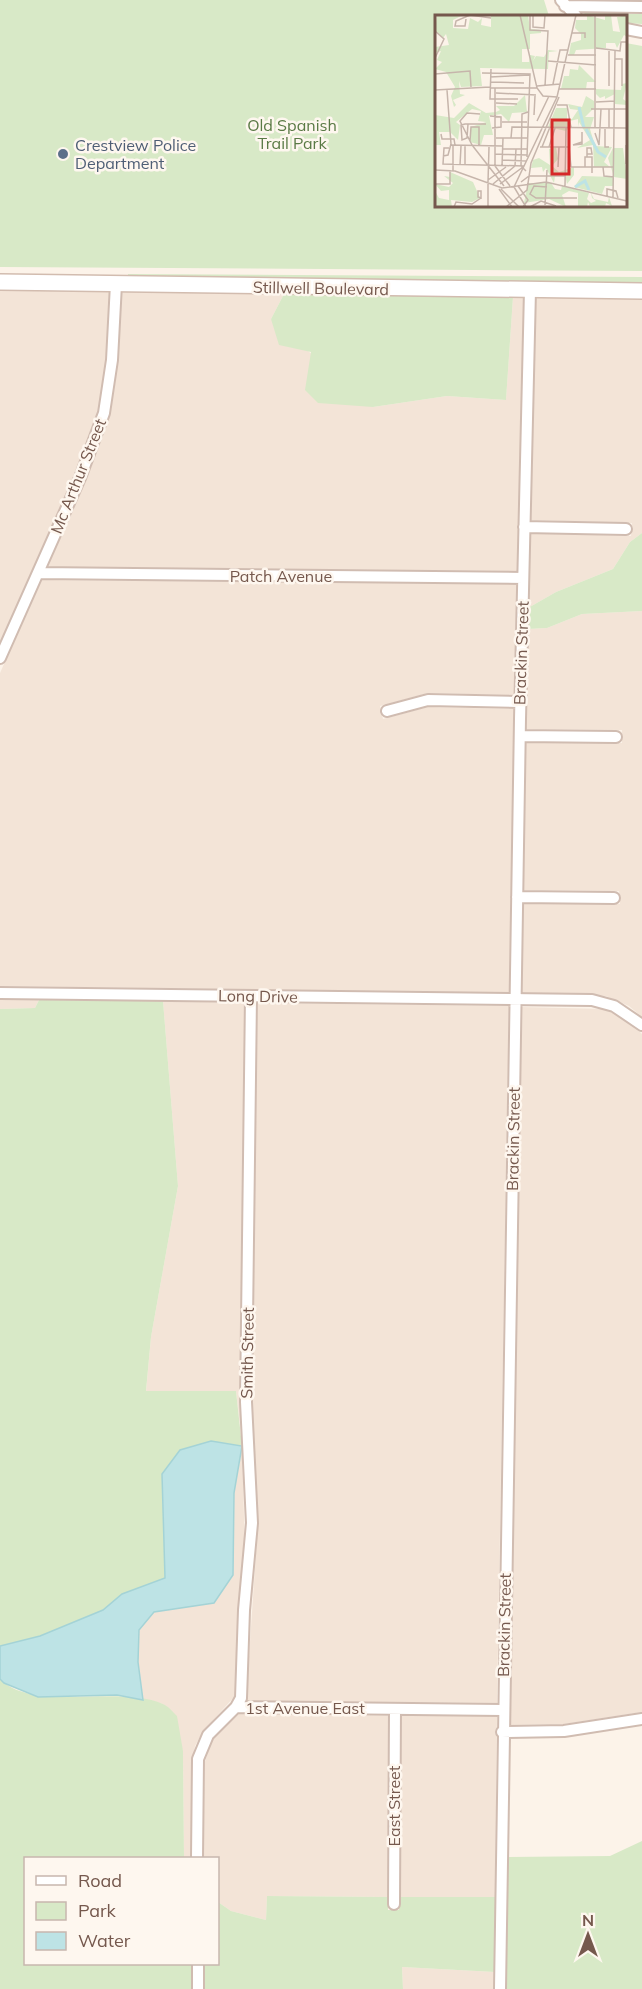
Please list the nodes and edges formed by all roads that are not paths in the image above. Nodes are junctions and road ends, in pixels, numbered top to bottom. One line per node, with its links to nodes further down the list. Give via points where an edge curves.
1 (563, 3): 2 (street); 3 (street)
2 (642, 7)
3 (575, 15)
4 (627, 29): 5 (street)
5 (642, 32)
6 (0, 282): 7 (street, Stillwell Boulevard)
7 (116, 284): 8 (street, Stillwell Boulevard); 12 (street, Mc Arthur Street, via 110,384 104,413)
8 (530, 290): 9 (street, Stillwell Boulevard); 10 (street, Brackin Street)
9 (642, 291)
10 (524, 527): 11 (street); 13 (street, Brackin Street)
11 (626, 529)
12 (38, 573): 13 (street, Patch Avenue); 14 (street, Mc Arthur Street)
13 (523, 578): 15 (street, Brackin Street)
14 (0, 658)
15 (520, 702): 16 (street, via 428,700); 17 (street, Brackin Street)
16 (387, 711)
17 (520, 736): 18 (street); 19 (street, Brackin Street)
18 (616, 737)
19 (517, 897): 20 (street); 23 (street, Brackin Street)
20 (614, 898)
21 (0, 993): 22 (street, Long Drive)
22 (251, 996): 23 (street, Long Drive); 25 (street, Smith Street, via 246,1402 251,1551 241,1698)
23 (515, 1000): 24 (street, Long Drive, via 605,1003 627,1012); 27 (street, Brackin Street)
24 (642, 1025)
25 (236, 1707): 26 (street, 1st Avenue East); 30 (street, 1st Avenue East, via 208,1735 198,1759)
26 (395, 1709): 27 (street, 1st Avenue East); 31 (street, East Street)
27 (502, 1710): 29 (street, Brackin Street)
28 (642, 1719): 29 (street, via 564,1731)
29 (502, 1732): 34 (street, Brackin Street)
30 (197, 1857)
31 (394, 1904)
32 (198, 1965): 33 (street)
33 (198, 1989)
34 (500, 1989)

